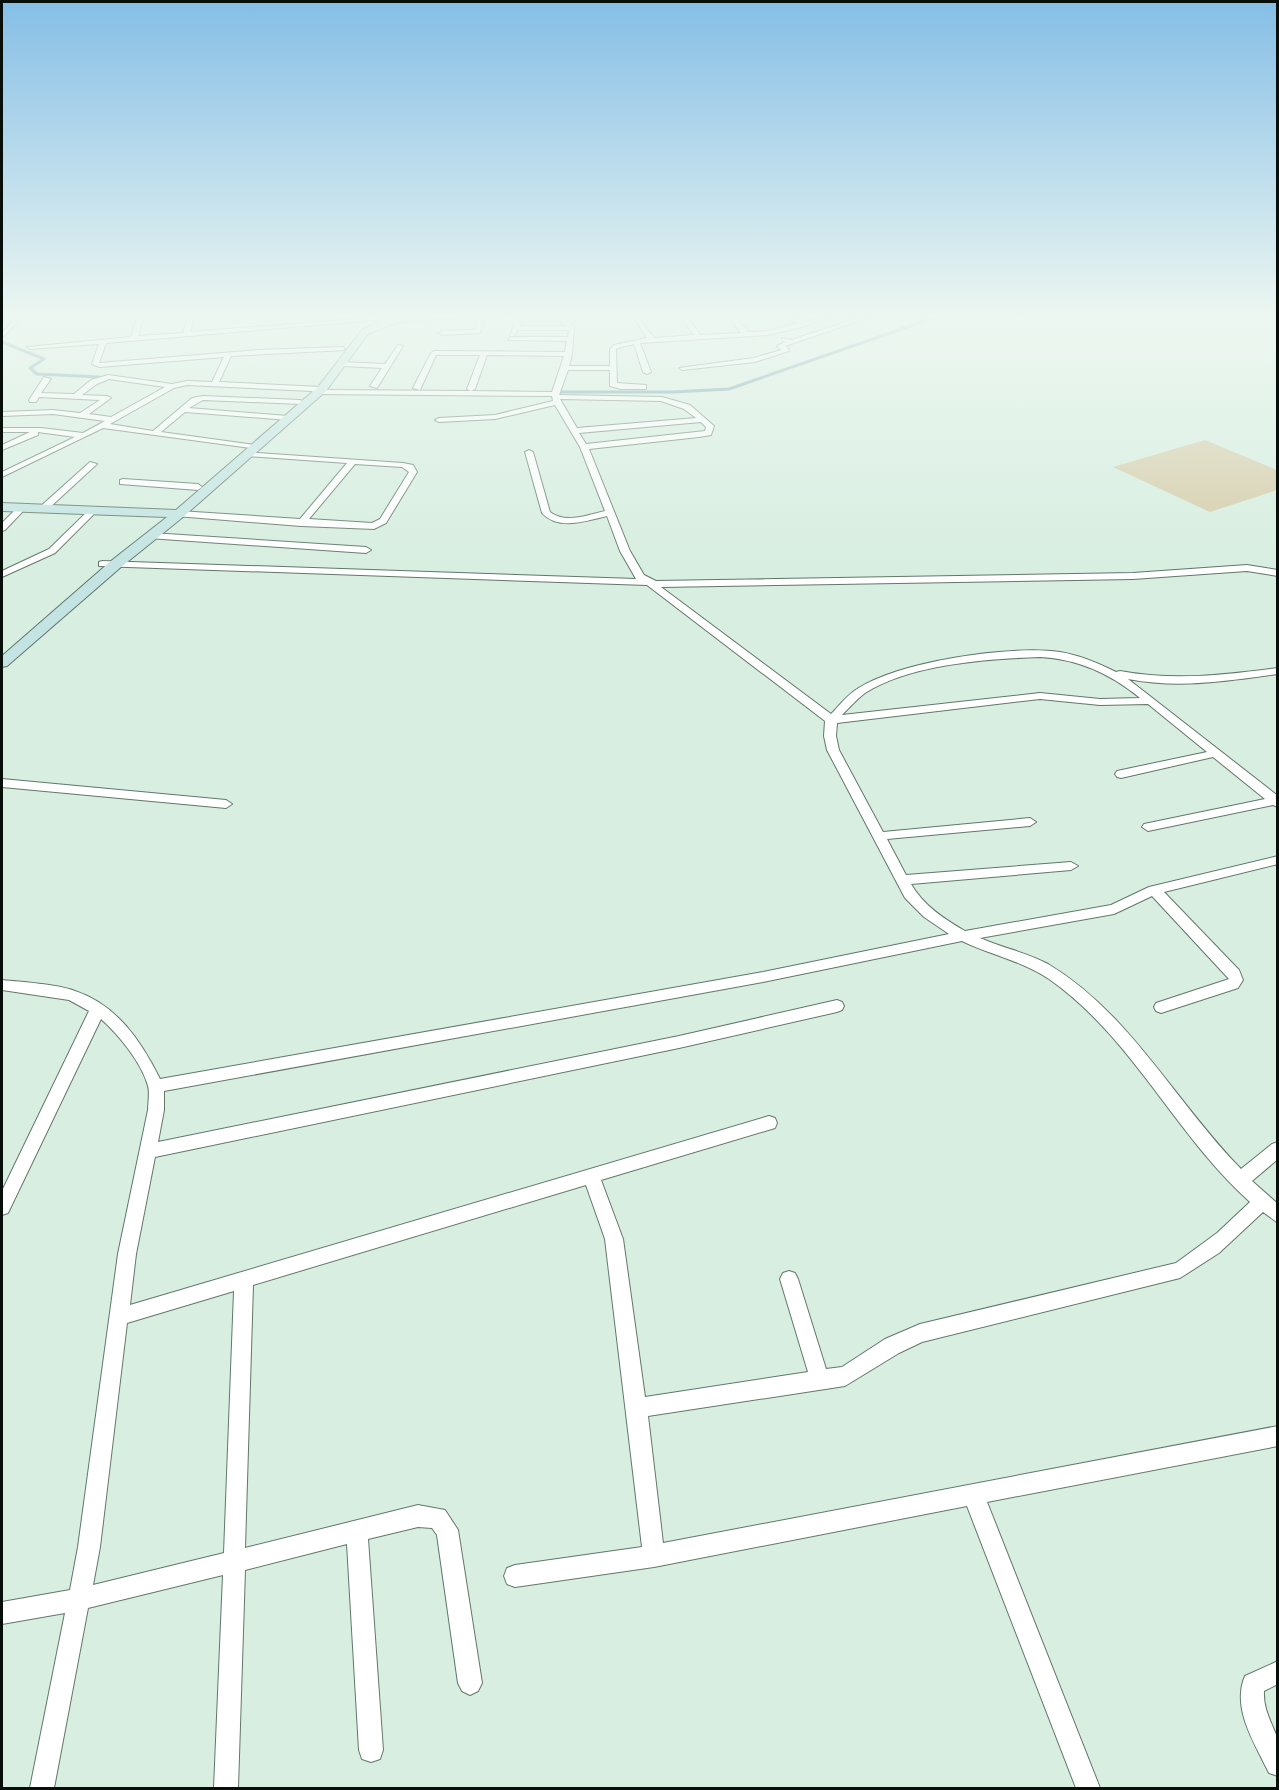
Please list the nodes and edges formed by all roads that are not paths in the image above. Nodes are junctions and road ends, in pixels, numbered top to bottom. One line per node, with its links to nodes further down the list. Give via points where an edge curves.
1 (34, 399): 13 (street)
2 (106, 399): 15 (street)
3 (151, 399): 17 (street)
4 (201, 399): 12 (street)
5 (248, 399): 11 (street)
6 (305, 399): 11 (street)
7 (307, 399): 16 (street)
8 (549, 399): 18 (street, via 495,417)
9 (557, 399): 23 (street)
10 (646, 399): 19 (street, via 687,407)
11 (300, 402): 16 (street)
12 (182, 410): 16 (street); 24 (street)
13 (21, 412): 14 (street); 15 (street)
14 (2, 414)
15 (83, 415): 17 (street)
16 (285, 418): 28 (street)
17 (115, 420): 20 (street)
18 (439, 420)
19 (702, 420): 23 (street); 26 (street, via 710,430 699,435)
20 (104, 426): 24 (street); 25 (street)
21 (2, 430): 22 (street)
22 (41, 430): 25 (street); 27 (street)
23 (574, 431): 26 (street)
24 (155, 433): 28 (street)
25 (84, 436): 33 (street)
26 (584, 447): 42 (street)
27 (2, 448)
28 (250, 449): 30 (street); 36 (street); 43 (street)
29 (529, 452): 42 (street, via 549,517 565,521)
30 (353, 461): 44 (street); 44 (street, via 403,465 413,472 383,521 362,527)
31 (93, 464): 39 (street)
32 (2, 467): 33 (street)
33 (12, 470): 34 (street)
34 (2, 475)
35 (123, 482): 36 (street)
36 (198, 487): 41 (street)
37 (2, 507): 38 (street)
38 (23, 507): 39 (street); 45 (street)
39 (45, 508): 40 (street)
40 (95, 509): 41 (street); 51 (street, via 52,551)
41 (165, 513): 43 (street); 46 (street)
42 (610, 513): 52 (street, via 625,551 640,577)
43 (179, 514): 44 (street); 46 (street)
44 (301, 523)
45 (2, 528)
46 (140, 541): 47 (street); 48 (street); 49 (street)
47 (366, 550)
48 (102, 564): 49 (street); 53 (street)
49 (116, 564): 52 (street); 54 (street)
50 (1278, 573): 52 (street, via 1247,568 1134,576)
51 (2, 574)
52 (649, 582): 58 (street)
53 (2, 650)
54 (2, 663)
55 (1278, 671): 56 (street, via 1177,682)
56 (1110, 672): 57 (street); 58 (street, via 1059,655 1033,653 940,665 897,675 862,690)
57 (1151, 701): 58 (street, via 1100,702 1040,696); 59 (street)
58 (831, 720): 66 (street, via 833,750)
59 (1216, 753): 60 (street); 62 (street)
60 (1121, 774)
61 (2, 783): 63 (street)
62 (1276, 802): 65 (street)
63 (226, 804)
64 (1030, 822): 66 (street)
65 (1148, 827)
66 (879, 836): 69 (street)
67 (1278, 860): 70 (street)
68 (1071, 866): 69 (street)
69 (902, 880): 71 (street, via 924,910)
70 (1154, 890): 71 (street, via 1114,909); 74 (street, via 1236,980)
71 (962, 936): 76 (street, via 763,977); 81 (street, via 1034,964 1057,977 1087,1003 1115,1030)
72 (2, 986): 75 (street, via 72,995)
73 (837, 1005): 79 (street, via 679,1042)
74 (1161, 1007)
75 (98, 1009): 76 (street, via 118,1025 140,1054); 83 (street)
76 (156, 1086): 79 (street)
77 (769, 1123): 80 (street)
78 (1278, 1149): 81 (street)
79 (148, 1151): 87 (street)
80 (591, 1176): 85 (street); 89 (street, via 614,1239)
81 (1240, 1180): 82 (street)
82 (1261, 1202): 84 (street); 88 (street, via 1222,1242 1180,1270 920,1333 845,1376)
83 (2, 1209)
84 (1278, 1215)
85 (244, 1280): 87 (street); 94 (street)
86 (789, 1280): 88 (street)
87 (120, 1311): 96 (street, via 89,1547)
88 (820, 1381): 89 (street)
89 (637, 1408): 93 (street)
90 (1278, 1436): 91 (street)
91 (973, 1494): 93 (street); 104 (street)
92 (357, 1531): 94 (street); 99 (street, via 418,1516 437,1518 447,1530); 100 (street)
93 (654, 1556): 95 (street)
94 (233, 1562): 96 (street); 103 (street)
95 (515, 1576)
96 (77, 1600): 97 (street); 102 (street)
97 (2, 1612)
98 (1278, 1672): 101 (street, via 1253,1684 1250,1698 1253,1713)
99 (470, 1683)
100 (371, 1750)
101 (1278, 1764)
102 (42, 1788)
103 (226, 1788)
104 (1088, 1788)

